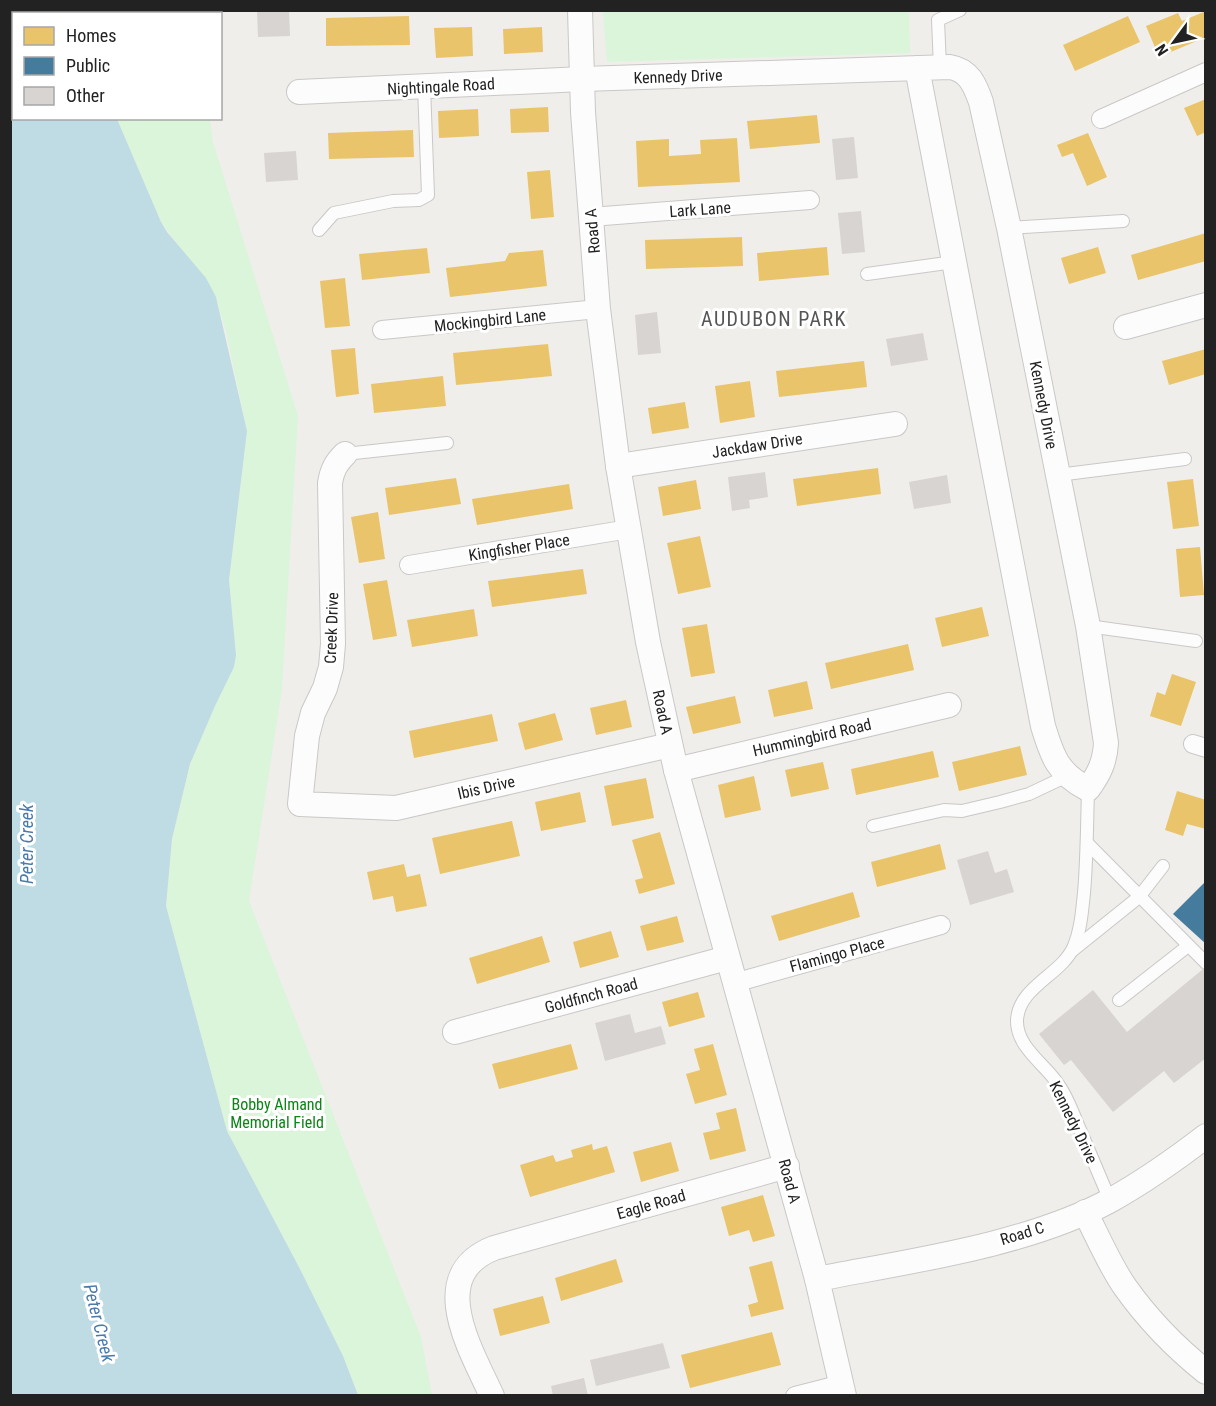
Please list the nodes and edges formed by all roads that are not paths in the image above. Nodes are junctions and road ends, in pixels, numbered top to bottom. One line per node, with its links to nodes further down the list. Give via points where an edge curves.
1 (579, 10): 6 (street, Road A)
2 (960, 10): 3 (lane)
3 (935, 15): 4 (lane)
4 (929, 68): 6 (street, Kennedy Drive); 13 (street, Kennedy Drive, via 959,68 976,87); 15 (street)
5 (1206, 72): 9 (street)
6 (583, 79): 7 (street, Nightingale Road); 11 (street, Road A)
7 (424, 86): 8 (street, Nightingale Road); 14 (lane, via 428,195 419,200 334,213)
8 (299, 92)
9 (1101, 119)
10 (810, 200): 11 (street, Lark Lane)
11 (591, 217): 18 (street, Road A)
12 (1123, 221): 13 (lane)
13 (1009, 228): 26 (street, Kennedy Drive)
14 (318, 230)
15 (954, 262): 16 (lane); 34 (street, via 1043,726 1049,748)
16 (867, 274)
17 (1206, 305): 19 (street)
18 (598, 309): 20 (street, Mockingbird Lane); 25 (street, Road A)
19 (1126, 327)
20 (382, 330)
21 (895, 424): 25 (street, Jackdaw Drive)
22 (447, 443): 23 (lane)
23 (345, 454): 36 (street, Creek Drive, via 337,461 330,483 331,667 307,736)
24 (1185, 459): 26 (lane)
25 (618, 466): 27 (street, Road A)
26 (1058, 475): 29 (street, Kennedy Drive)
27 (629, 529): 28 (street, Kingfisher Place); 32 (street, Road A)
28 (409, 565)
29 (1088, 626): 30 (lane); 35 (street, Kennedy Drive, via 1106,743 1102,767)
30 (1196, 641)
31 (949, 705): 33 (street, Hummingbird Road)
32 (670, 745): 33 (street, Road A); 36 (street, Ibis Drive, via 396,808)
33 (676, 770): 44 (street, Road A)
34 (1067, 776): 35 (street); 37 (lane, via 1029,794 1000,802)
35 (1088, 789): 38 (lane, Kennedy Drive)
36 (300, 804)
37 (873, 826)
38 (1087, 843): 40 (lane); 43 (lane, Kennedy Drive, via 1081,924)
39 (1163, 866): 40 (lane)
40 (1139, 897): 42 (lane); 43 (lane)
41 (941, 925): 46 (street, Flamingo Place)
42 (1188, 946): 45 (lane); 47 (lane)
43 (1072, 950): 51 (lane, Kennedy Drive, via 1026,998 1017,1022 1028,1050 1059,1085)
44 (727, 958): 46 (street, Road A); 48 (street, Goldfinch Road)
45 (1206, 963)
46 (734, 983): 50 (street, Road A)
47 (1119, 1000)
48 (455, 1032)
49 (1206, 1136): 51 (street, Road C)
50 (787, 1166): 53 (street, Road A); 56 (street, Eagle Road, via 516,1242 481,1253 468,1263 456,1297 459,1317)
51 (1110, 1200): 52 (street, Road C)
52 (1085, 1212): 53 (street, Road C, via 984,1245); 54 (street, via 1124,1285 1167,1336)
53 (817, 1279): 55 (street, Road A)
54 (1206, 1372)
55 (843, 1390): 57 (street)
56 (492, 1395)
57 (795, 1395)

